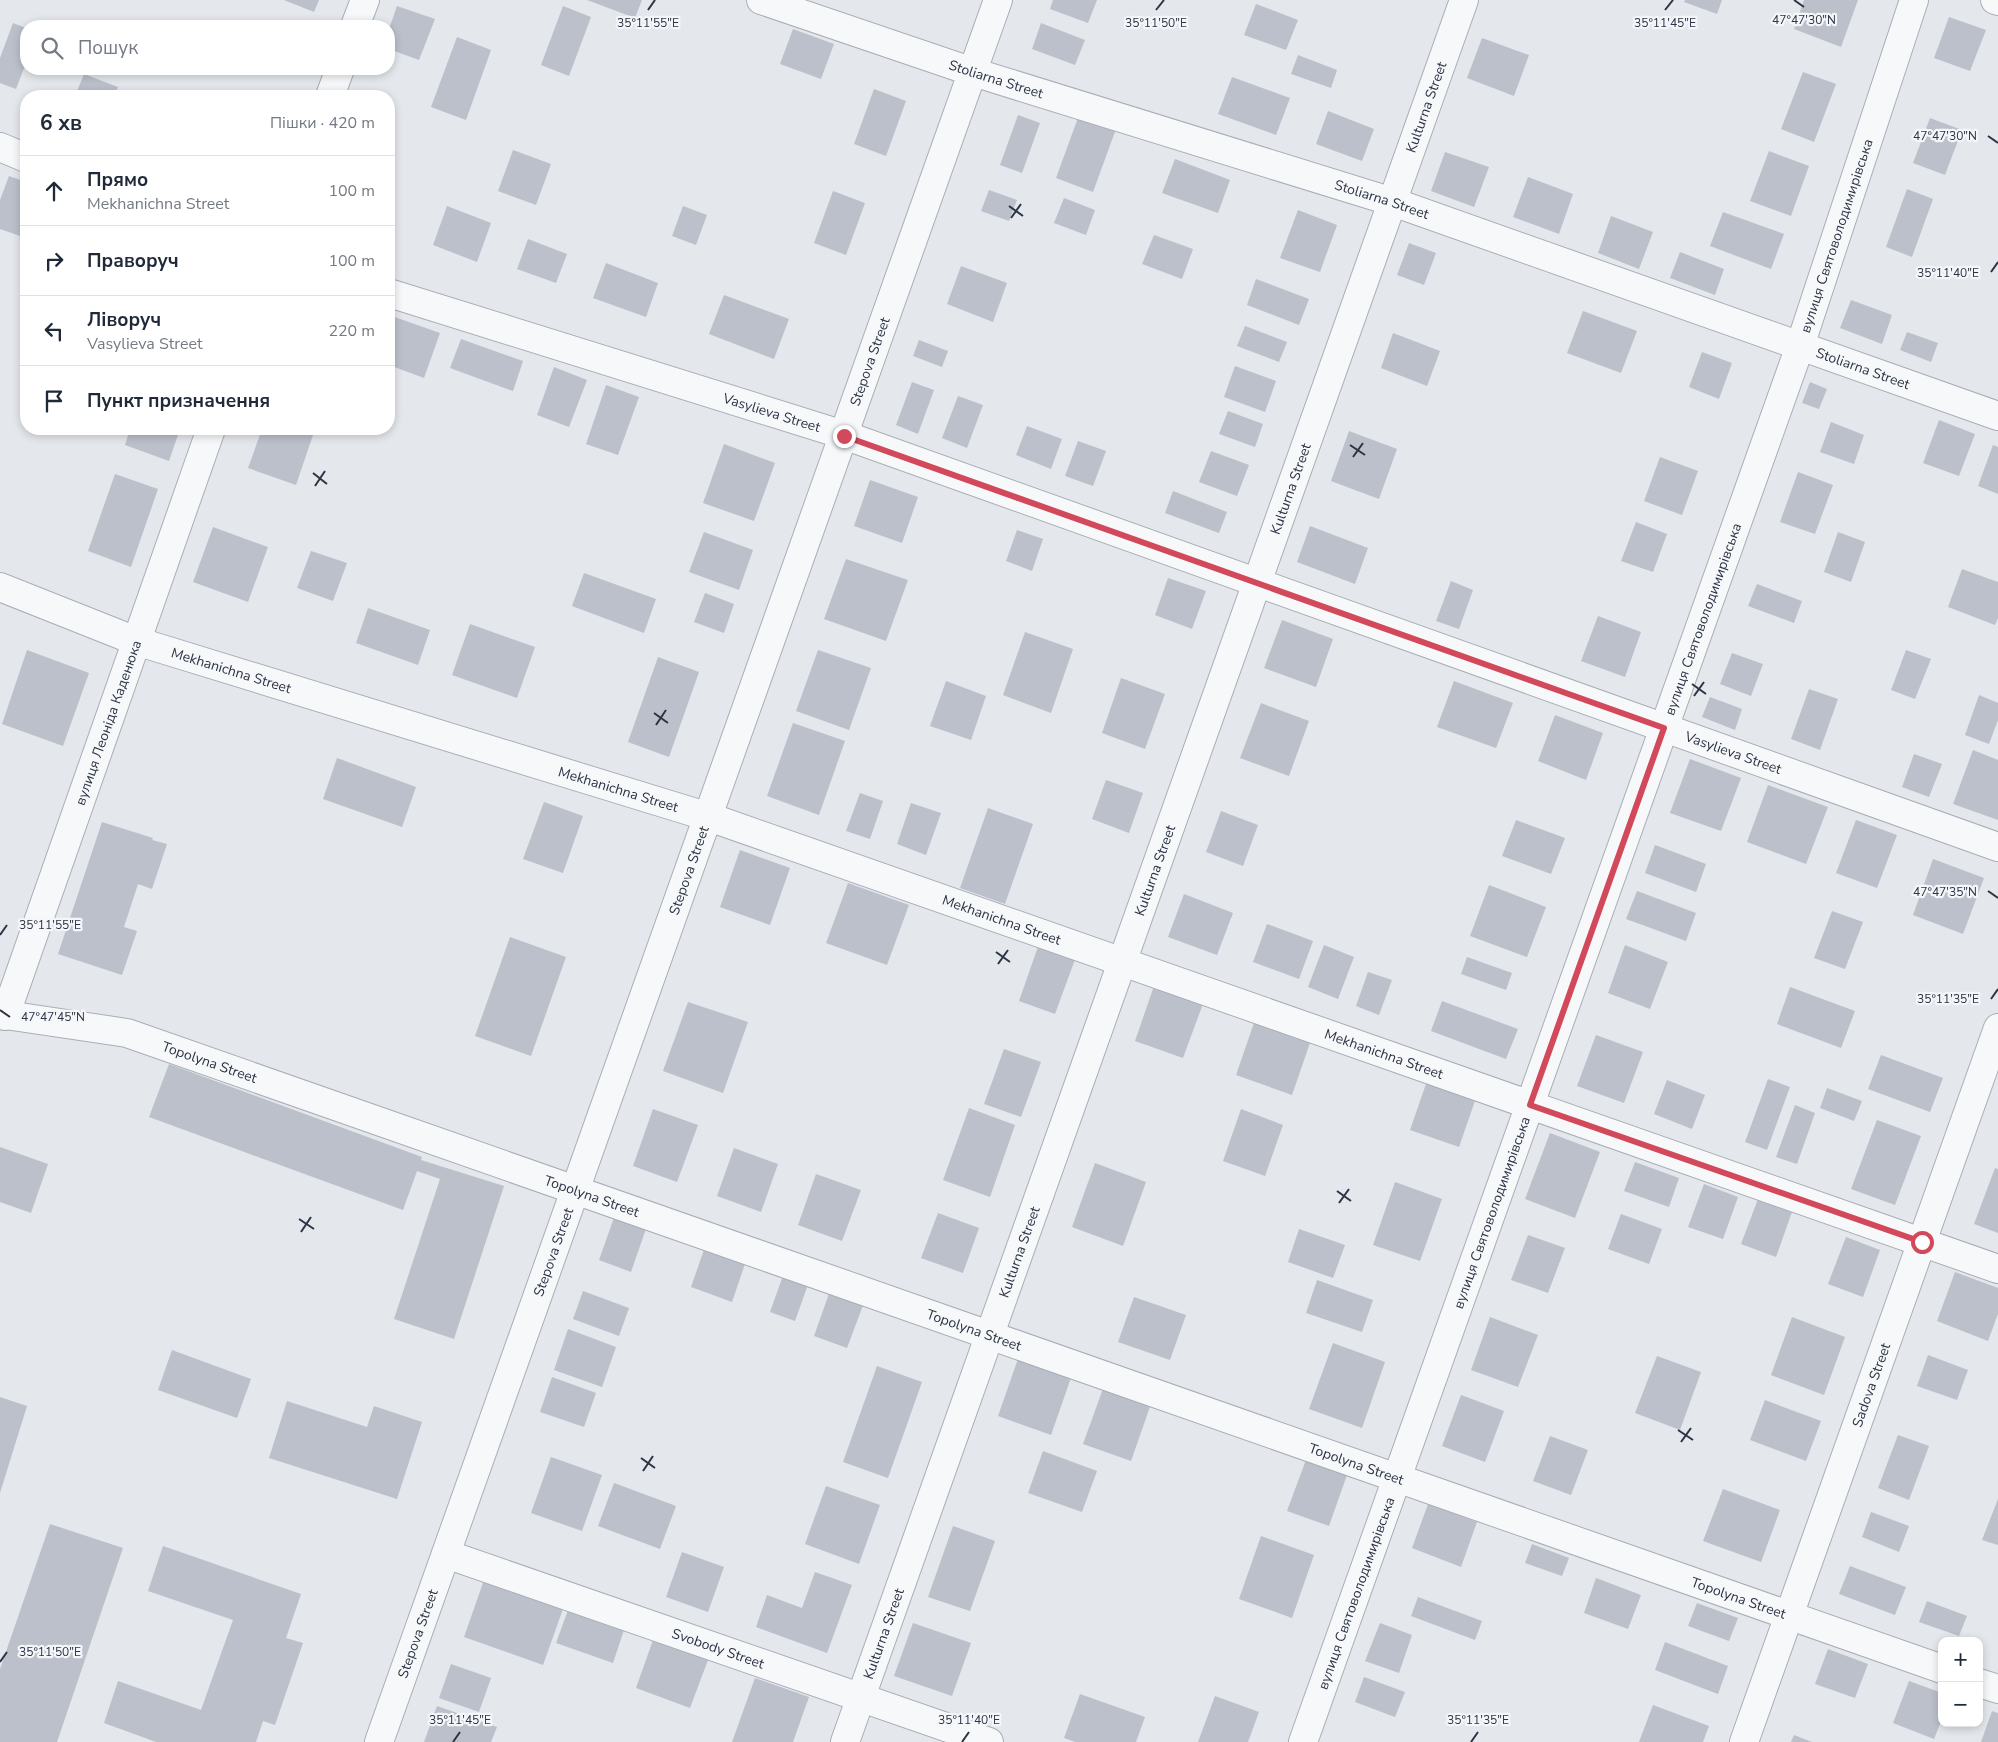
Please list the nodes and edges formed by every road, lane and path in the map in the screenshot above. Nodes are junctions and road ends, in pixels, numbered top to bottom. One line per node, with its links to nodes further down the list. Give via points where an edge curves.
1 (365, 0): 6 (street)
2 (762, 0): 7 (street, Stoliarna Street)
3 (998, 0): 7 (street, Stepova Street)
4 (1464, 0): 12 (street, Kulturna Street)
5 (1914, 0): 14 (street, вулиця Святоволодимирівська)
6 (357, 20)
7 (973, 72): 12 (street, Stoliarna Street); 17 (street, Stepova Street)
8 (338, 75): 9 (street)
9 (332, 90)
10 (0, 147): 11 (street)
11 (20, 155)
12 (1392, 202): 14 (street, Stoliarna Street); 18 (street, Kulturna Street)
13 (395, 295): 17 (street, Vasylieva Street)
14 (1800, 346): 15 (street, Stoliarna Street); 21 (street, вулиця Святоволодимирівська)
15 (1998, 416)
16 (209, 435): 20 (street, вулиця Леоніда Каденюка)
17 (844, 436): 18 (street, Vasylieva Street); 22 (street, Stepova Street)
18 (1257, 583): 21 (street, Vasylieva Street); 24 (street, Kulturna Street)
19 (0, 587): 20 (street, Mekhanichna Street)
20 (136, 641): 22 (street, Mekhanichna Street); 25 (street, вулиця Леоніда Каденюка)
21 (1664, 728): 23 (street, Vasylieva Street); 27 (street, вулиця Святоволодимирівська)
22 (709, 817): 24 (street, Mekhanichna Street); 28 (street, Stepova Street)
23 (1998, 847)
24 (1122, 962): 27 (street, Mekhanichna Street); 31 (street, Kulturna Street)
25 (2, 1015): 28 (street, Topolyna Street, via 127,1033)
26 (1998, 1028): 29 (street, Sadova Street)
27 (1530, 1105): 29 (street, Mekhanichna Street); 32 (street, вулиця Святоволодимирівська)
28 (576, 1191): 31 (street, Topolyna Street); 33 (street, Stepova Street)
29 (1922, 1242): 30 (street, Mekhanichna Street); 34 (street, Sadova Street)
30 (1998, 1269)
31 (990, 1336): 32 (street, Topolyna Street); 38 (street, Kulturna Street)
32 (1397, 1478): 34 (street, Topolyna Street); 42 (street, вулиця Святоволодимирівська)
33 (446, 1554): 38 (street, Svobody Street); 39 (street, Stepova Street)
34 (1790, 1616): 35 (street, Topolyna Street); 43 (street, Sadova Street)
35 (1938, 1668)
36 (1983, 1683): 37 (street)
37 (1998, 1689)
38 (861, 1698): 40 (street, Kulturna Street); 41 (street, Svobody Street)
39 (379, 1742)
40 (845, 1742)
41 (989, 1742)
42 (1303, 1742)
43 (1744, 1742)

